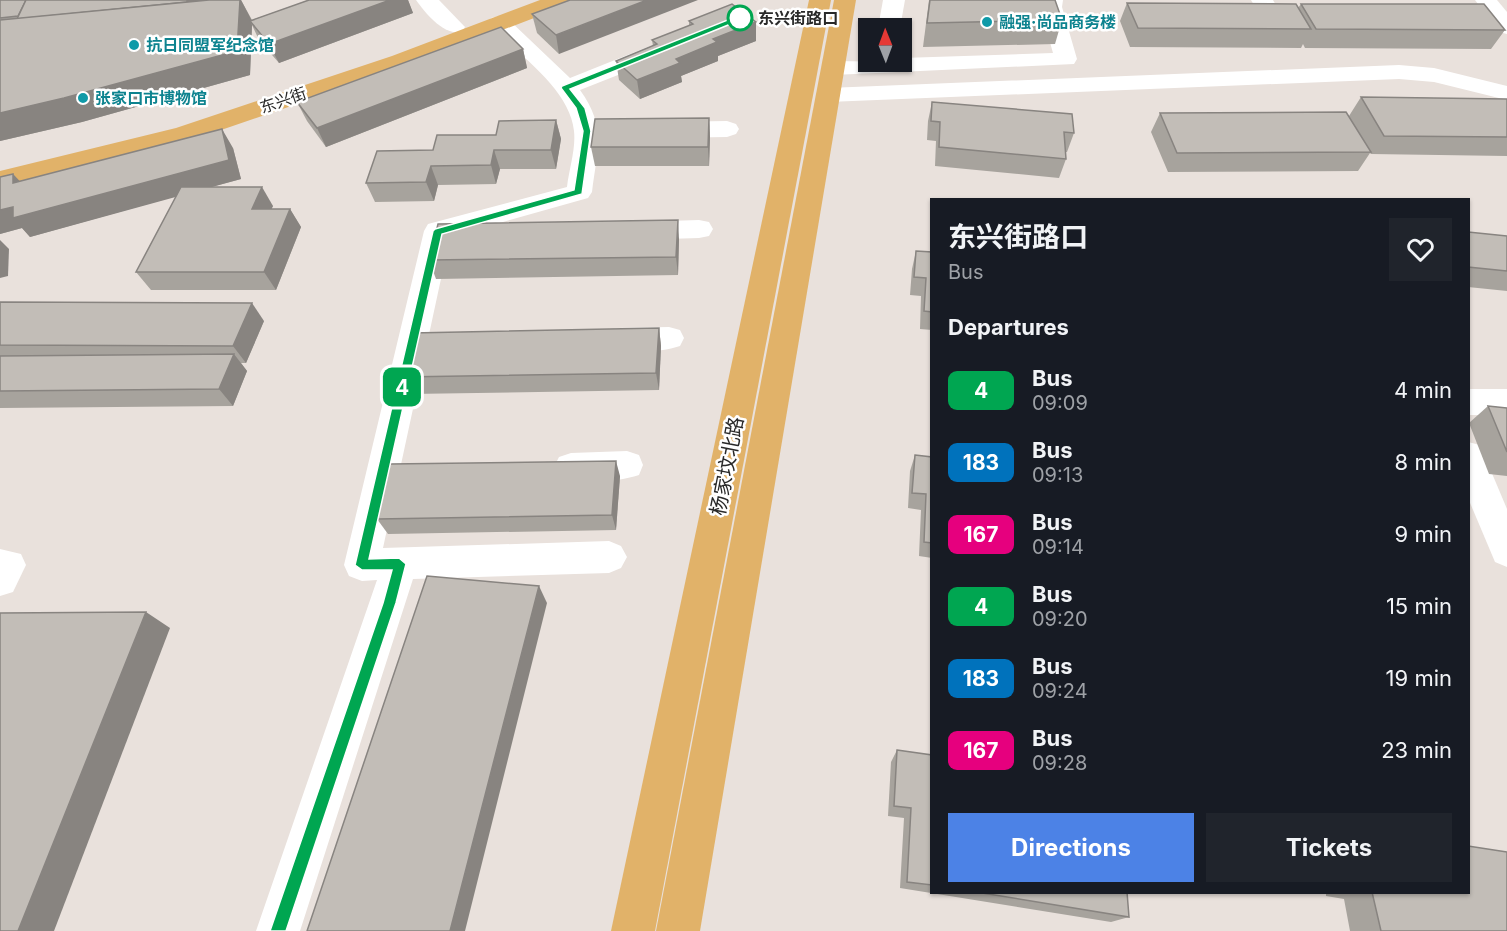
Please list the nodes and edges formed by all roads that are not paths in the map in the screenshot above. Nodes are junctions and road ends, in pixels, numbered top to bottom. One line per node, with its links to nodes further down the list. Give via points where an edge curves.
1 (427, 0): 14 (street)
2 (525, 0): 14 (main road, 东兴街)
3 (560, 0): 12 (main road, 东兴街)
4 (820, 0): 44 (main road, 杨家坟北路)
5 (845, 0): 18 (main road, 杨家坟北路)
6 (894, 0): 11 (street)
7 (1052, 0): 16 (street, via 1066,59)
8 (1486, 0): 13 (street)
9 (1260, 9): 10 (street)
10 (1294, 14)
11 (891, 18)
12 (499, 24): 14 (main road, 东兴街); 19 (street)
13 (1507, 27)
14 (459, 32): 23 (main road, 东兴街, via 169,125); 24 (main road, 东兴街, via 389,64 183,134)
15 (675, 44): 19 (street)
16 (912, 63)
17 (859, 72): 18 (street)
18 (831, 82): 20 (street, via 1399,72 1434,75); 45 (main road, 杨家坟北路)
19 (565, 88): 28 (street, via 580,108 585,125 579,192 438,231)
20 (1507, 93)
21 (727, 129): 22 (street)
22 (645, 130)
23 (0, 165)
24 (0, 180)
25 (699, 229): 26 (street)
26 (616, 232)
27 (520, 234): 28 (street)
28 (437, 237): 37 (street, via 424,343)
29 (669, 338): 30 (street)
30 (587, 339)
31 (1470, 402): 32 (street)
32 (1507, 402)
33 (1470, 460): 38 (street)
34 (627, 465): 35 (street)
35 (545, 467)
36 (418, 471): 37 (street)
37 (383, 472): 40 (street, via 362,565)
38 (1507, 550)
39 (609, 557): 40 (street)
40 (399, 564): 43 (street)
41 (0, 565): 42 (street, via 8,565)
42 (0, 580)
43 (278, 931)
44 (633, 931)
45 (678, 931)

